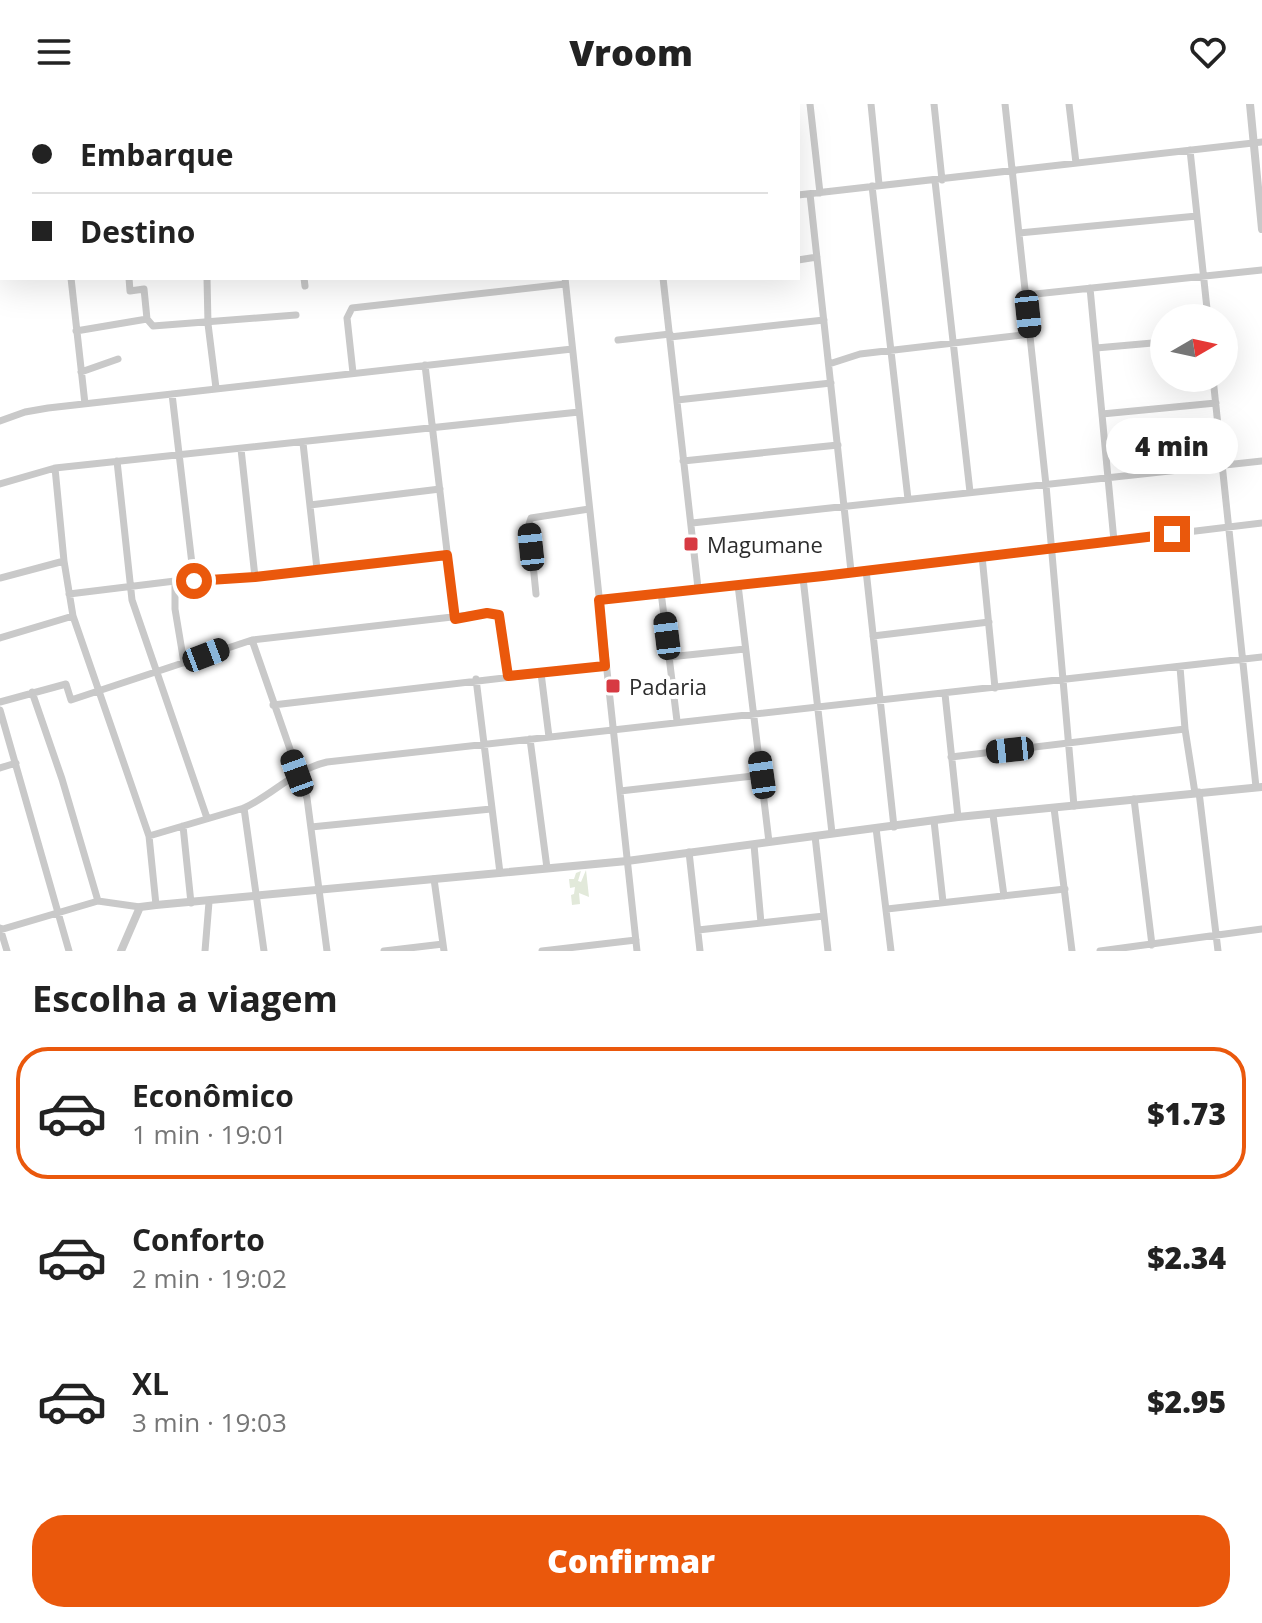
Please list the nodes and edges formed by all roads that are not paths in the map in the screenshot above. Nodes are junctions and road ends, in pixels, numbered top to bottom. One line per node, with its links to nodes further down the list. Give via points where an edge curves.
1 (810, 104): 13 (street)
2 (871, 104): 12 (street)
3 (934, 104): 11 (street)
4 (1005, 104): 10 (street)
5 (1069, 104): 9 (street)
6 (1250, 104): 7 (street)
7 (1258, 142): 8 (street); 15 (street)
8 (1190, 150): 9 (street); 16 (street)
9 (1076, 163): 10 (street)
10 (1013, 172): 11 (street); 18 (street)
11 (939, 180): 12 (street); 40 (street)
12 (875, 185): 13 (street); 43 (street)
13 (815, 193): 14 (street); 19 (street)
14 (800, 195)
15 (1261, 207): 17 (street)
16 (1197, 216): 18 (street); 22 (street)
17 (1262, 229)
18 (1019, 233): 29 (street)
19 (817, 257): 20 (street); 33 (street)
20 (800, 260)
21 (1262, 270): 22 (street)
22 (1204, 277): 28 (street); 30 (street)
23 (71, 280): 35 (street)
24 (129, 280): 32 (street, via 130,291 144,289)
25 (207, 280): 34 (street)
26 (663, 280): 37 (street)
27 (565, 281): 42 (street); 48 (street, via 352,308 347,318)
28 (1090, 288): 29 (street); 41 (street)
29 (1026, 295): 36 (street)
30 (1207, 304)
31 (296, 315): 34 (street)
32 (147, 319): 34 (street, via 153,326); 35 (street)
33 (824, 320): 37 (street); 45 (street)
34 (208, 324): 50 (street)
35 (76, 331): 47 (street)
36 (1030, 334): 40 (street); 71 (street)
37 (670, 335): 38 (street); 53 (street)
38 (618, 340)
39 (1150, 343): 41 (street)
40 (953, 344): 43 (street); 73 (street)
41 (1096, 348): 57 (street)
42 (572, 349): 46 (street); 56 (street)
43 (891, 351): 45 (street); 74 (street)
44 (118, 359): 47 (street)
45 (829, 364): 49 (street)
46 (425, 365): 48 (street); 59 (street)
47 (81, 372): 55 (street)
48 (353, 373): 50 (street)
49 (831, 383): 53 (street); 61 (street)
50 (216, 388): 52 (street)
51 (1215, 392): 54 (street)
52 (172, 394): 55 (street); 63 (street)
53 (677, 400): 65 (street)
54 (1216, 403): 57 (street); 67 (street)
55 (85, 404): 58 (street)
56 (579, 412): 59 (street); 77 (street)
57 (1102, 414): 69 (street)
58 (0, 421)
59 (432, 430): 60 (street); 72 (street)
60 (303, 443): 62 (street); 75 (street)
61 (838, 445): 65 (street); 76 (street)
62 (241, 449): 63 (street); 89 (street)
63 (179, 456): 64 (street); 93 (street)
64 (117, 461): 68 (street); 95 (street)
65 (683, 461): 78 (street)
66 (1262, 461): 67 (street)
67 (1223, 465): 69 (street); 80 (street)
68 (55, 468): 70 (street); 85 (street)
69 (1109, 477): 71 (street); 81 (street)
70 (0, 484)
71 (1046, 485): 73 (street); 82 (street)
72 (440, 489): 75 (street); 83 (street)
73 (970, 492): 74 (street)
74 (908, 499): 76 (street)
75 (310, 505): 86 (street)
76 (844, 506): 78 (street); 88 (street)
77 (589, 509): 99 (street, via 531,518); 100 (street)
78 (692, 523): 96 (street)
79 (1262, 523): 80 (street)
80 (1230, 527): 81 (street); 110 (street)
81 (1114, 541): 82 (street)
82 (1051, 548): 84 (street); 118 (street)
83 (447, 555): 86 (street); 102 (street)
84 (982, 556): 87 (street); 103 (street)
85 (64, 561): 90 (street); 98 (street)
86 (317, 569): 89 (street)
87 (866, 570): 88 (street); 104 (street)
88 (851, 571): 91 (street)
89 (255, 577): 93 (street)
90 (0, 578)
91 (803, 578): 94 (street); 126 (street)
92 (175, 581): 93 (street); 95 (street); 111 (street)
93 (194, 581)
94 (738, 585): 96 (street); 107 (street)
95 (129, 586): 98 (street); 114 (street)
96 (698, 588): 97 (street)
97 (661, 592): 100 (street); 108 (street)
98 (69, 594): 101 (street)
99 (536, 594)
100 (599, 600): 112 (street)
101 (73, 616): 105 (street); 120 (street)
102 (455, 619): 106 (street); 116 (street, via 499,615)
103 (989, 622): 104 (street); 119 (street)
104 (873, 636): 123 (street)
105 (0, 638)
106 (252, 640): 111 (street); 125 (street)
107 (745, 649): 108 (street); 128 (street)
108 (669, 657): 129 (street)
109 (1262, 657): 110 (street)
110 (1243, 658): 113 (street); 141 (street)
111 (184, 663): 114 (street)
112 (605, 666): 115 (street); 131 (street)
113 (1180, 667): 118 (street); 130 (street)
114 (157, 670): 120 (street); 151 (street)
115 (541, 673): 116 (street); 132 (street)
116 (508, 676): 117 (street)
117 (476, 679): 125 (street); 134 (street)
118 (1064, 680): 119 (street); 135 (street)
119 (995, 688): 122 (street)
120 (97, 691): 121 (street, via 71,700 66,684); 158 (street)
121 (32, 692): 124 (street); 171 (street)
122 (945, 694): 123 (street); 136 (street)
123 (880, 701): 126 (street); 155 (street)
124 (0, 702)
125 (273, 705): 139 (street)
126 (817, 708): 128 (street); 157 (street)
127 (0, 710): 137 (street)
128 (753, 714): 129 (street); 140 (street)
129 (677, 721): 131 (street)
130 (1185, 729): 135 (street); 143 (street)
131 (612, 731): 132 (street); 142 (street)
132 (549, 737): 133 (street)
133 (530, 739): 134 (street); 164 (street)
134 (483, 744): 139 (street, via 327,762); 148 (street)
135 (1068, 744): 136 (street); 145 (street)
136 (951, 757): 150 (street)
137 (16, 763): 138 (street); 178 (street)
138 (0, 768)
139 (297, 773): 146 (street); 154 (street)
140 (762, 775): 142 (street); 160 (street)
141 (1259, 787): 143 (street)
142 (620, 791): 163 (street)
143 (1197, 793): 144 (street); 184 (street)
144 (1134, 799): 145 (street); 186 (street)
145 (1074, 806): 147 (street)
146 (244, 808): 151 (street); 170 (street)
147 (1054, 808): 149 (street); 167 (street)
148 (491, 809): 154 (street); 165 (street)
149 (993, 815): 150 (street); 169 (street)
150 (958, 817): 152 (street)
151 (207, 818): 153 (street)
152 (934, 821): 155 (street); 173 (street)
153 (183, 826): 158 (street); 174 (street)
154 (311, 827): 168 (street)
155 (894, 827): 156 (street)
156 (876, 828): 157 (street); 177 (street)
157 (832, 833): 159 (street)
158 (149, 836): 175 (street)
159 (815, 836): 160 (street); 179 (street)
160 (769, 842): 161 (street)
161 (754, 845): 162 (street); 180 (street)
162 (689, 852): 163 (street); 183 (street)
163 (627, 861): 164 (street); 185 (street)
164 (547, 868): 165 (street)
165 (500, 873): 166 (street)
166 (434, 879): 168 (street); 187 (street)
167 (1065, 889): 169 (street); 200 (street)
168 (321, 891): 170 (street); 193 (street)
169 (1004, 896): 173 (street)
170 (257, 897): 172 (street); 192 (street)
171 (98, 901): 176 (street); 178 (street)
172 (209, 902): 174 (street); 191 (street)
173 (943, 902): 177 (street)
174 (191, 903): 175 (street)
175 (156, 905): 176 (street)
176 (140, 907): 190 (street)
177 (887, 909): 199 (street)
178 (59, 913): 181 (street); 189 (street)
179 (824, 916): 180 (street); 198 (street)
180 (761, 923): 183 (street)
181 (0, 929): 188 (street)
182 (1262, 929): 184 (street)
183 (698, 930): 197 (street)
184 (1216, 935): 186 (street); 202 (street)
185 (636, 940): 195 (street); 196 (street)
186 (1152, 945): 201 (street)
187 (443, 948): 194 (street)
188 (7, 951)
189 (69, 951)
190 (121, 951)
191 (205, 951)
192 (264, 951)
193 (327, 951)
194 (384, 951)
195 (542, 951)
196 (637, 951)
197 (700, 951)
198 (828, 951)
199 (891, 951)
200 (1072, 951)
201 (1100, 951)
202 (1218, 951)

